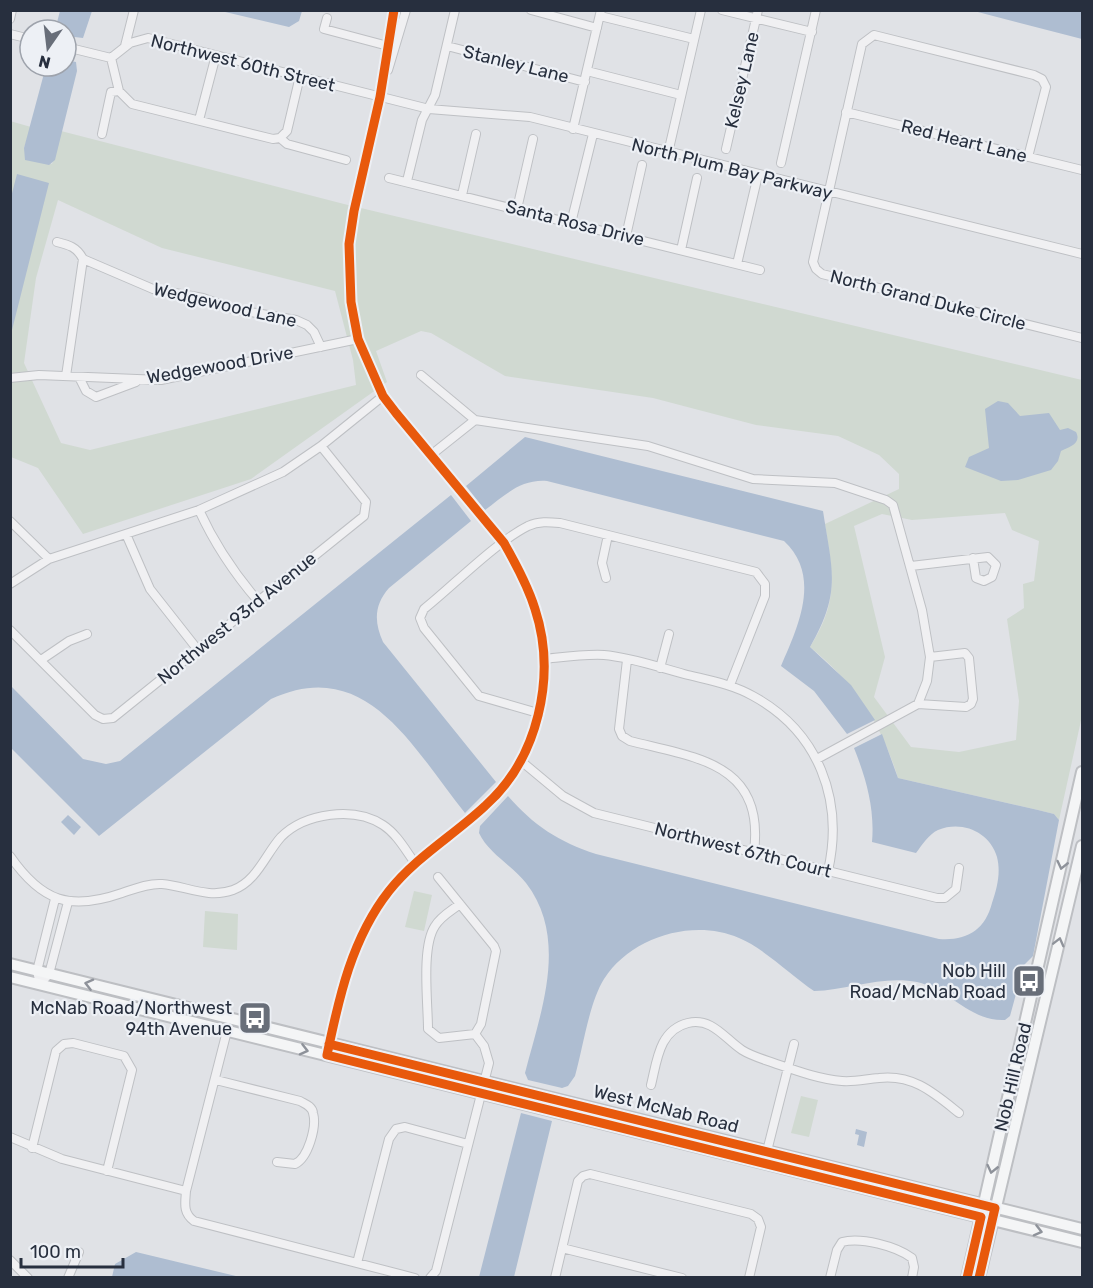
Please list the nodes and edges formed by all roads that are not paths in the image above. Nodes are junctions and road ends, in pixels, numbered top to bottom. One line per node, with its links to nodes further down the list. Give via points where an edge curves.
1 (12, 10): 13 (street)
2 (134, 10): 17 (street)
3 (394, 10): 18 (street)
4 (406, 10): 28 (street)
5 (454, 10): 19 (street)
6 (531, 10): 14 (street)
7 (701, 10): 16 (street)
8 (722, 10): 11 (street)
9 (816, 10): 15 (street)
10 (600, 14): 14 (street); 16 (street)
11 (757, 15): 15 (street); 38 (street, Kelsey Lane)
12 (327, 18): 18 (street, via 324,29)
13 (10, 19)
14 (597, 28): 23 (street)
15 (812, 32): 42 (street)
16 (694, 39): 27 (street)
17 (125, 46): 21 (street, Northwest 60th Street, via 148,38); 22 (street, Northwest 60th Street)
18 (388, 46): 28 (street)
19 (447, 46): 25 (street, Stanley Lane); 29 (street)
20 (78, 50): 22 (street)
21 (216, 55): 24 (street, Northwest 60th Street); 31 (street)
22 (111, 58): 26 (street)
23 (587, 71): 25 (street); 27 (street)
24 (300, 76): 28 (street, Northwest 60th Street); 36 (street, via 287,131)
25 (585, 82): 32 (street)
26 (119, 91): 31 (street, via 132,104); 33 (street, via 111,92)
27 (681, 95): 39 (street)
28 (380, 97): 29 (street, North Plum Bay Parkway); 61 (street, via 349,244 351,302)
29 (429, 109): 32 (street, North Plum Bay Parkway, via 530,117); 48 (street, via 422,120)
30 (846, 112): 40 (street, Red Heart Lane); 40 (street, via 862,44 874,35 1042,79 1046,87); 49 (street)
31 (199, 120): 36 (street)
32 (573, 129): 35 (street, North Plum Bay Parkway)
33 (102, 134)
34 (477, 134): 50 (street)
35 (593, 134): 39 (street, North Plum Bay Parkway); 52 (street)
36 (280, 138): 41 (street, via 287,144)
37 (533, 139): 51 (street)
38 (726, 149)
39 (668, 153): 45 (street, North Plum Bay Parkway)
40 (1028, 156): 44 (street, Red Heart Lane)
41 (346, 160)
42 (781, 163)
43 (642, 165): 53 (street)
44 (1083, 170)
45 (758, 175): 49 (street, North Plum Bay Parkway); 58 (street)
46 (389, 178): 48 (street, Santa Rosa Drive)
47 (698, 178): 55 (street)
48 (407, 182): 50 (street, Santa Rosa Drive)
49 (827, 192): 56 (street, North Plum Bay Parkway); 60 (street, North Grand Duke Circle, via 813,255 816,269 822,274)
50 (462, 195): 51 (street, Santa Rosa Drive)
51 (517, 209): 52 (street, Santa Rosa Drive)
52 (571, 223): 53 (street, Santa Rosa Drive)
53 (626, 236): 55 (street, Santa Rosa Drive)
54 (57, 242): 57 (street, Wedgewood Lane, via 72,246)
55 (681, 250): 58 (street, Santa Rosa Drive)
56 (1083, 255)
57 (83, 258): 62 (street, Wedgewood Lane, via 153,289 296,320 314,332); 64 (street)
58 (736, 264): 59 (street, Santa Rosa Drive)
59 (760, 270)
60 (1083, 338)
61 (358, 339): 62 (street, Wedgewood Drive); 68 (street)
62 (321, 347): 67 (street, Wedgewood Drive, via 161,380)
63 (421, 375): 69 (street)
64 (66, 376): 65 (street, Wedgewood Drive); 66 (street, Wedgewood Drive)
65 (79, 377): 67 (street, Wedgewood Drive); 67 (street, via 86,391 96,397)
66 (10, 378)
67 (140, 380)
68 (384, 396): 70 (street); 71 (street)
69 (475, 420): 71 (street); 79 (street, via 648,446 753,479 849,486 893,505)
70 (321, 446): 72 (street, via 283,472); 82 (street, Northwest 93rd Avenue, via 366,502 364,516)
71 (431, 455): 76 (street)
72 (200, 510): 74 (street); 82 (street, via 213,543)
73 (10, 521): 77 (street)
74 (126, 534): 77 (street); 86 (street, via 150,590)
75 (609, 535): 76 (street, via 543,521 528,526); 80 (street, via 602,563); 92 (street, via 756,572 763,578 762,609)
76 (504, 543): 88 (street, via 536,610); 94 (street, via 424,609 420,618 423,628 479,696)
77 (49, 558): 81 (street)
78 (973, 558): 79 (street)
79 (911, 566): 87 (street)
80 (606, 578)
81 (10, 584)
82 (258, 601): 86 (street, Northwest 93rd Avenue)
83 (10, 630): 89 (street)
84 (87, 634): 89 (street)
85 (669, 634): 91 (street)
86 (198, 650): 89 (street, Northwest 93rd Avenue, via 113,718 103,719)
87 (930, 657): 93 (street, via 927,681); 93 (street, via 965,653 969,658 973,699 966,707)
88 (545, 658): 90 (street, via 592,655); 94 (street)
89 (41, 660)
90 (627, 660): 91 (street); 100 (street, via 618,729 622,736 716,764 734,777 752,806 757,834)
91 (660, 668): 92 (street)
92 (730, 686): 95 (street, via 775,710 792,725)
93 (918, 704): 95 (street)
94 (538, 713): 96 (street)
95 (817, 759): 104 (street, via 835,828)
96 (521, 761): 100 (street, Northwest 67th Court, via 563,796 594,813); 102 (street, via 487,805)
97 (1083, 772): 98 (main road, Nob Hill Road)
98 (1079, 810): 133 (main road, Nob Hill Road, one-way to 133)
99 (1083, 846): 134 (main road, Nob Hill Road, one-way to 99)
100 (754, 852): 104 (street, Northwest 67th Court)
101 (10, 856): 106 (street, via 33,884)
102 (416, 863): 107 (street, via 384,825 353,815 333,815 313,819 282,836 255,874 234,890 204,893 160,884 96,901); 116 (street, via 391,889 359,938)
103 (958, 868): 104 (street, Northwest 67th Court, via 956,889 945,898)
104 (828, 871)
105 (438, 877): 108 (street)
106 (55, 899): 107 (street); 110 (street)
107 (68, 902): 111 (street)
108 (460, 904): 115 (street, via 496,951 481,1024); 115 (street, via 442,917 430,934 428,1029 439,1038)
109 (10, 964): 110 (main road, West McNab Road)
110 (37, 971): 111 (main road, West McNab Road); 113 (street)
111 (49, 974): 113 (street); 116 (main road, West McNab Road, one-way to 111)
112 (10, 977): 113 (main road, West McNab Road)
113 (40, 984): 114 (main road, West McNab Road)
114 (227, 1031): 118 (main road, West McNab Road, one-way to 118); 120 (street)
115 (475, 1034): 121 (street, via 488,1055)
116 (329, 1044): 118 (street); 121 (main road, West McNab Road)
117 (794, 1044): 119 (street)
118 (327, 1055): 123 (main road, West McNab Road)
119 (788, 1068): 122 (street, via 742,1050 705,1023 690,1022 667,1035); 124 (street, via 830,1080 907,1079 931,1090); 128 (street)
120 (216, 1080): 129 (street, via 310,1106 313,1123 305,1155 295,1164); 132 (street)
121 (484, 1080): 123 (street); 128 (main road, West McNab Road)
122 (651, 1086)
123 (481, 1093): 126 (street); 130 (main road, West McNab Road)
124 (959, 1113)
125 (10, 1137): 127 (street)
126 (468, 1144): 142 (street, via 405,1127 396,1129 389,1139); 146 (street, via 436,1271)
127 (32, 1148): 131 (street); 131 (street, via 56,1051 73,1043 124,1056 132,1070)
128 (767, 1151): 130 (street); 133 (main road, West McNab Road)
129 (277, 1162)
130 (764, 1163): 135 (main road, West McNab Road)
131 (107, 1171): 132 (street)
132 (186, 1191): 142 (street, via 185,1209 194,1221)
133 (983, 1205): 134 (main road, West McNab Road); 135 (main road, Nob Hill Road)
134 (996, 1208): 136 (main road, Nob Hill Road); 137 (main road, West McNab Road)
135 (981, 1217): 136 (main road, West McNab Road); 152 (main road, Nob Hill Road)
136 (993, 1219): 138 (main road, West McNab Road, one-way to 138); 153 (main road, Nob Hill Road)
137 (1083, 1229)
138 (1083, 1242)
139 (562, 1248): 147 (street); 148 (street); 149 (street, via 578,1180 590,1174 751,1214 761,1227)
140 (79, 1252): 144 (street)
141 (10, 1260): 143 (street)
142 (357, 1263): 145 (street)
143 (28, 1278)
144 (68, 1278)
145 (415, 1278)
146 (430, 1278)
147 (555, 1278)
148 (682, 1278)
149 (749, 1278)
150 (830, 1278): 151 (street, via 837,1250 842,1242 852,1239 903,1251 912,1258)
151 (912, 1278)
152 (967, 1278)
153 (980, 1278)

